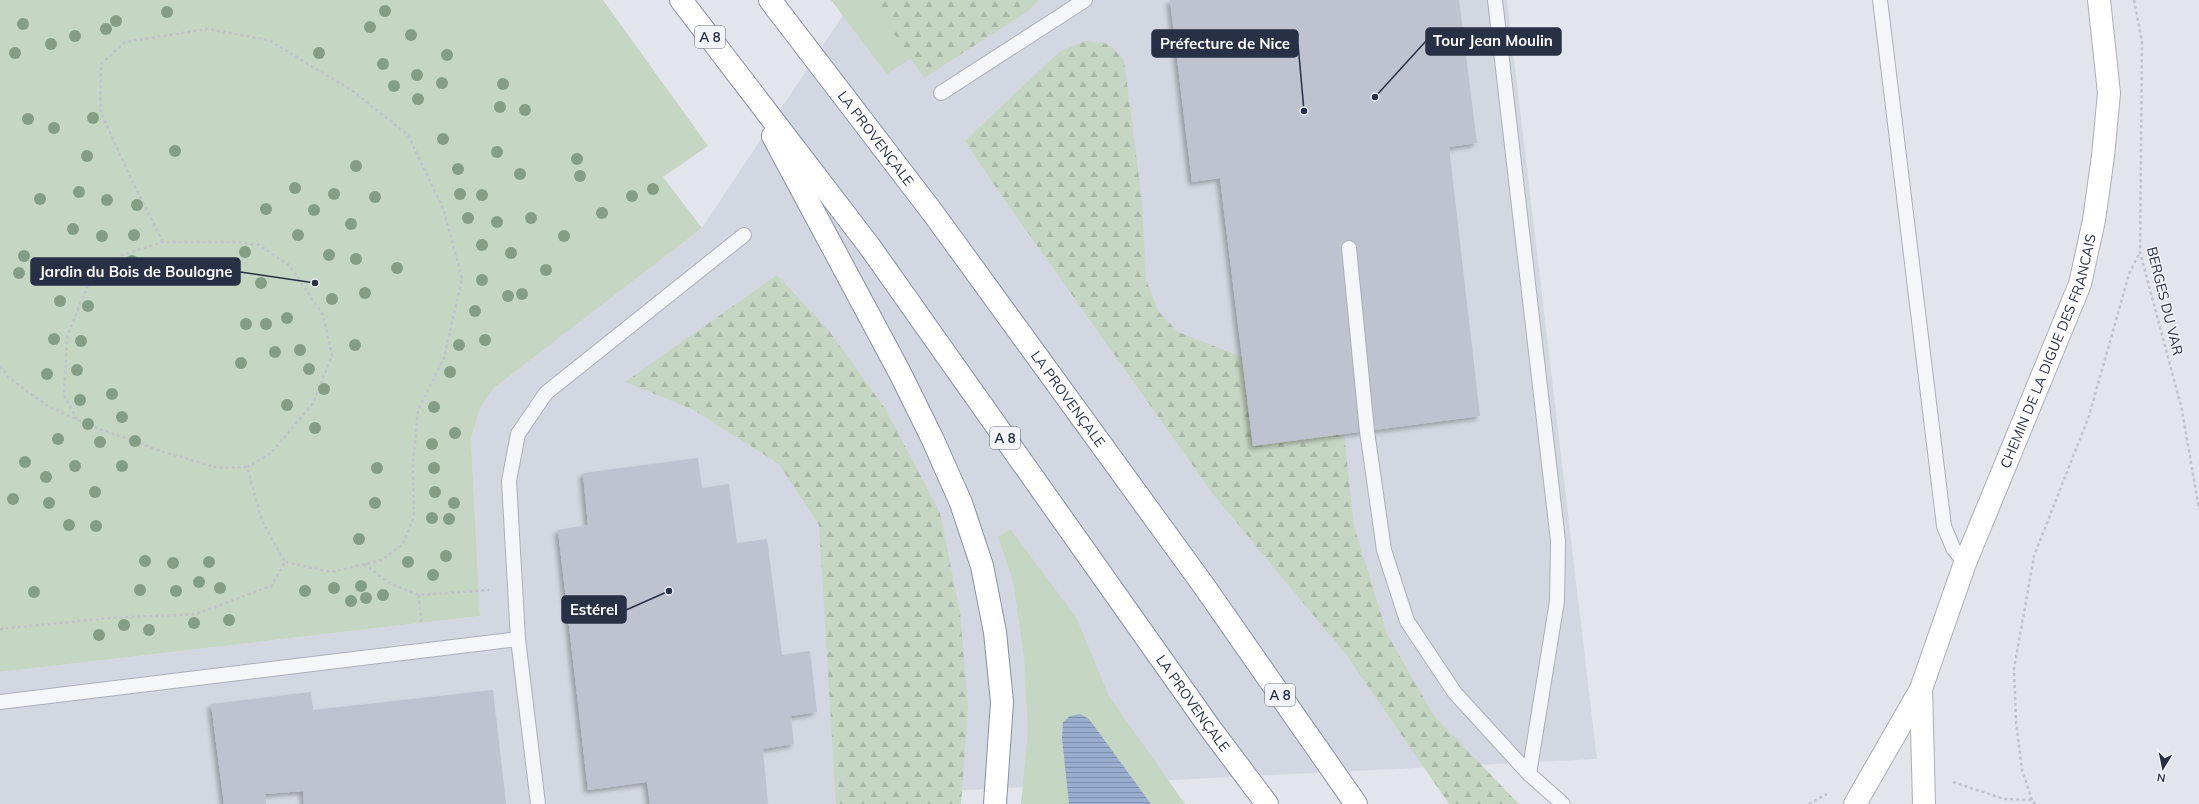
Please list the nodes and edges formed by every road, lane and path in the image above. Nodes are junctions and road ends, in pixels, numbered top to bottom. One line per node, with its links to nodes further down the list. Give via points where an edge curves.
1 (681, 0): 8 (main road, LA PROVENÇALE / A 8)
2 (770, 0): 31 (main road, LA PROVENÇALE / A 8, via 956,245 1204,586)
3 (1085, 0): 9 (lane)
4 (1495, 0): 26 (lane, via 1558,542 1557,600)
5 (1880, 0): 19 (lane, via 1944,526 1953,548)
6 (2099, 0): 19 (main road, CHEMIN DE LA DIGUE DES FRANCAIS, via 2109,93 2094,220 2080,284)
7 (2134, 0): 13 (path, BERGES DU VAR, via 2142,42)
8 (740, 74): 29 (main road, via 900,373 961,503 982,566 995,632 1002,702); 30 (main road, LA PROVENÇALE / A 8, via 870,248)
9 (941, 93)
10 (744, 235): 21 (lane, via 546,394 518,434 509,481)
11 (163, 242): 15 (path, via 122,255 89,282 67,337 64,396); 16 (path, via 239,242 259,245 289,265 324,315 332,356 313,403 271,453); 20 (path, via 100,110 101,64 125,42 208,29 269,40 354,92 408,135 443,208 462,278 444,358 418,410 413,464 414,516 403,544 382,560)
12 (1349, 248): 26 (lane, via 1367,431 1384,550 1407,621 1455,693)
13 (2140, 252): 17 (path, BERGES DU VAR, via 2182,410); 27 (path, via 2129,274 2089,416 2034,556 2014,669 2016,729 2022,770)
14 (0, 366): 15 (path, via 8,377 49,407)
15 (77, 419): 16 (path, via 164,452 218,468)
16 (247, 467): 18 (path, via 262,521)
17 (2199, 509)
18 (285, 562): 20 (path, via 331,572); 22 (path, via 271,586 196,614 110,618)
19 (1965, 563): 24 (main road, CHEMIN DE LA DIGUE DES FRANCAIS)
20 (364, 564): 21 (path, via 389,583 419,595)
21 (516, 588): 23 (lane)
22 (0, 630)
23 (518, 639): 25 (lane); 28 (lane)
24 (1921, 689): 33 (main road); 34 (main road)
25 (0, 702)
26 (1529, 774): 32 (lane)
27 (2032, 800)
28 (538, 804)
29 (996, 804)
30 (1267, 804)
31 (1356, 804)
32 (1564, 804)
33 (1855, 804)
34 (1924, 804)

